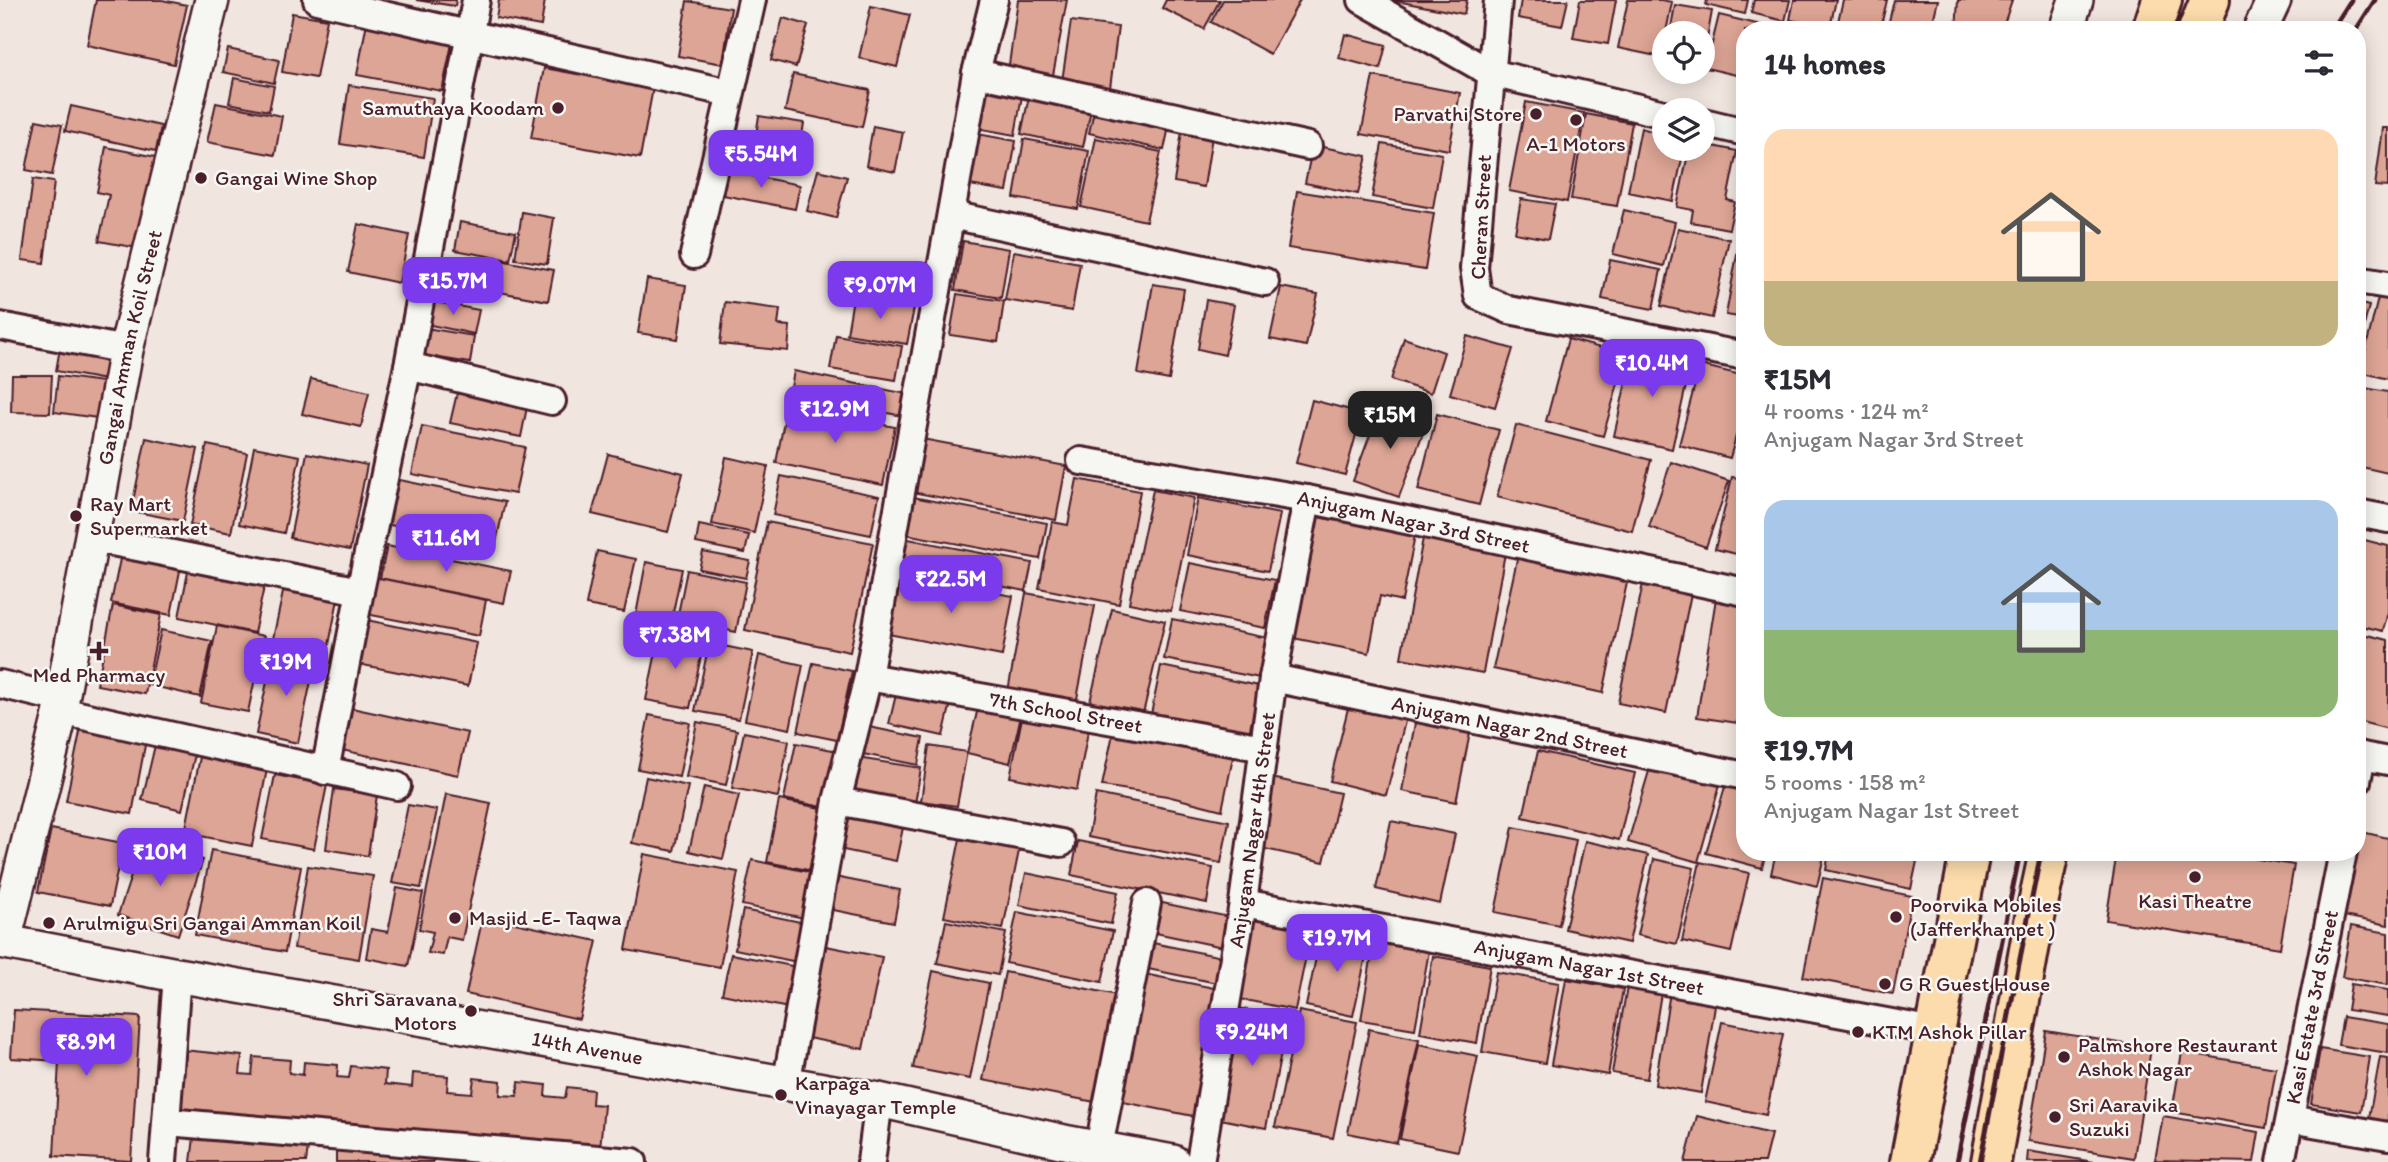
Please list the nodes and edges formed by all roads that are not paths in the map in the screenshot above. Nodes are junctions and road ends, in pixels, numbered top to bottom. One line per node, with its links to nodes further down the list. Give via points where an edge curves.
1 (212, 0): 30 (street, Gangai Amman Koil Street)
2 (317, 0): 16 (street)
3 (476, 0): 16 (street)
4 (752, 0): 19 (street)
5 (994, 0): 17 (street)
6 (1362, 0): 18 (street)
7 (1498, 0): 18 (street)
8 (2076, 0): 12 (street)
9 (2162, 0): 13 (main road)
10 (2210, 0): 14 (main road)
11 (2274, 0): 15 (street)
12 (2069, 21)
13 (2155, 21)
14 (2202, 21)
15 (2264, 21)
16 (469, 34): 19 (street); 32 (street)
17 (976, 73): 23 (street); 24 (street)
18 (1491, 73): 20 (street); 31 (street, Cheran Street, via 1474,268 1478,296 1509,310)
19 (730, 93): 25 (street)
20 (1652, 111)
21 (1715, 125): 22 (street)
22 (1736, 130)
23 (1308, 146)
24 (951, 215): 27 (street); 41 (street)
25 (694, 255)
26 (2366, 281): 28 (street)
27 (1265, 282)
28 (2388, 285)
29 (0, 326): 30 (street)
30 (126, 350): 38 (street, Gangai Amman Koil Street)
31 (1736, 354)
32 (408, 366): 33 (street); 39 (street)
33 (552, 401)
34 (1081, 461): 35 (street, Anjugam Nagar 3rd Street)
35 (1307, 499): 40 (street, Anjugam Nagar 3rd Street); 42 (street, Anjugam Nagar 4th Street)
36 (2366, 515): 37 (street)
37 (2388, 519)
38 (92, 538): 39 (street); 44 (street, Gangai Amman Koil Street)
39 (360, 591): 48 (street)
40 (1736, 591)
41 (868, 677): 45 (street, 7th School Street); 51 (street)
42 (1273, 678): 45 (street, Anjugam Nagar 4th Street); 49 (street, Anjugam Nagar 2nd Street)
43 (0, 684): 44 (street)
44 (62, 705): 48 (street); 58 (street, Gangai Amman Koil Street)
45 (1264, 748): 57 (street, Anjugam Nagar 4th Street)
46 (2388, 761): 47 (street)
47 (2366, 763)
48 (325, 771): 50 (street)
49 (1736, 774)
50 (397, 786)
51 (837, 801): 52 (street); 61 (street)
52 (1061, 843)
53 (1968, 861): 60 (main road)
54 (2047, 861): 73 (main road)
55 (2341, 861): 63 (street, Kasi Estate 3rd Street)
56 (1147, 903): 66 (street)
57 (1243, 903): 60 (street, Anjugam Nagar 1st Street); 71 (street, Anjugam Nagar 4th Street)
58 (2, 941): 59 (street, 14th Avenue)
59 (177, 975): 61 (street, 14th Avenue); 64 (street)
60 (1935, 1031): 72 (main road)
61 (786, 1085): 62 (street, 14th Avenue)
62 (879, 1100): 66 (street, 14th Avenue); 69 (street)
63 (2290, 1119): 65 (street); 74 (street, Kasi Estate 3rd Street)
64 (167, 1122): 67 (street); 68 (street)
65 (2388, 1136)
66 (1078, 1151): 70 (street, 14th Avenue)
67 (163, 1162)
68 (633, 1162)
69 (871, 1162)
70 (1172, 1162)
71 (1200, 1162)
72 (1910, 1162)
73 (1991, 1162)
74 (2281, 1162)

